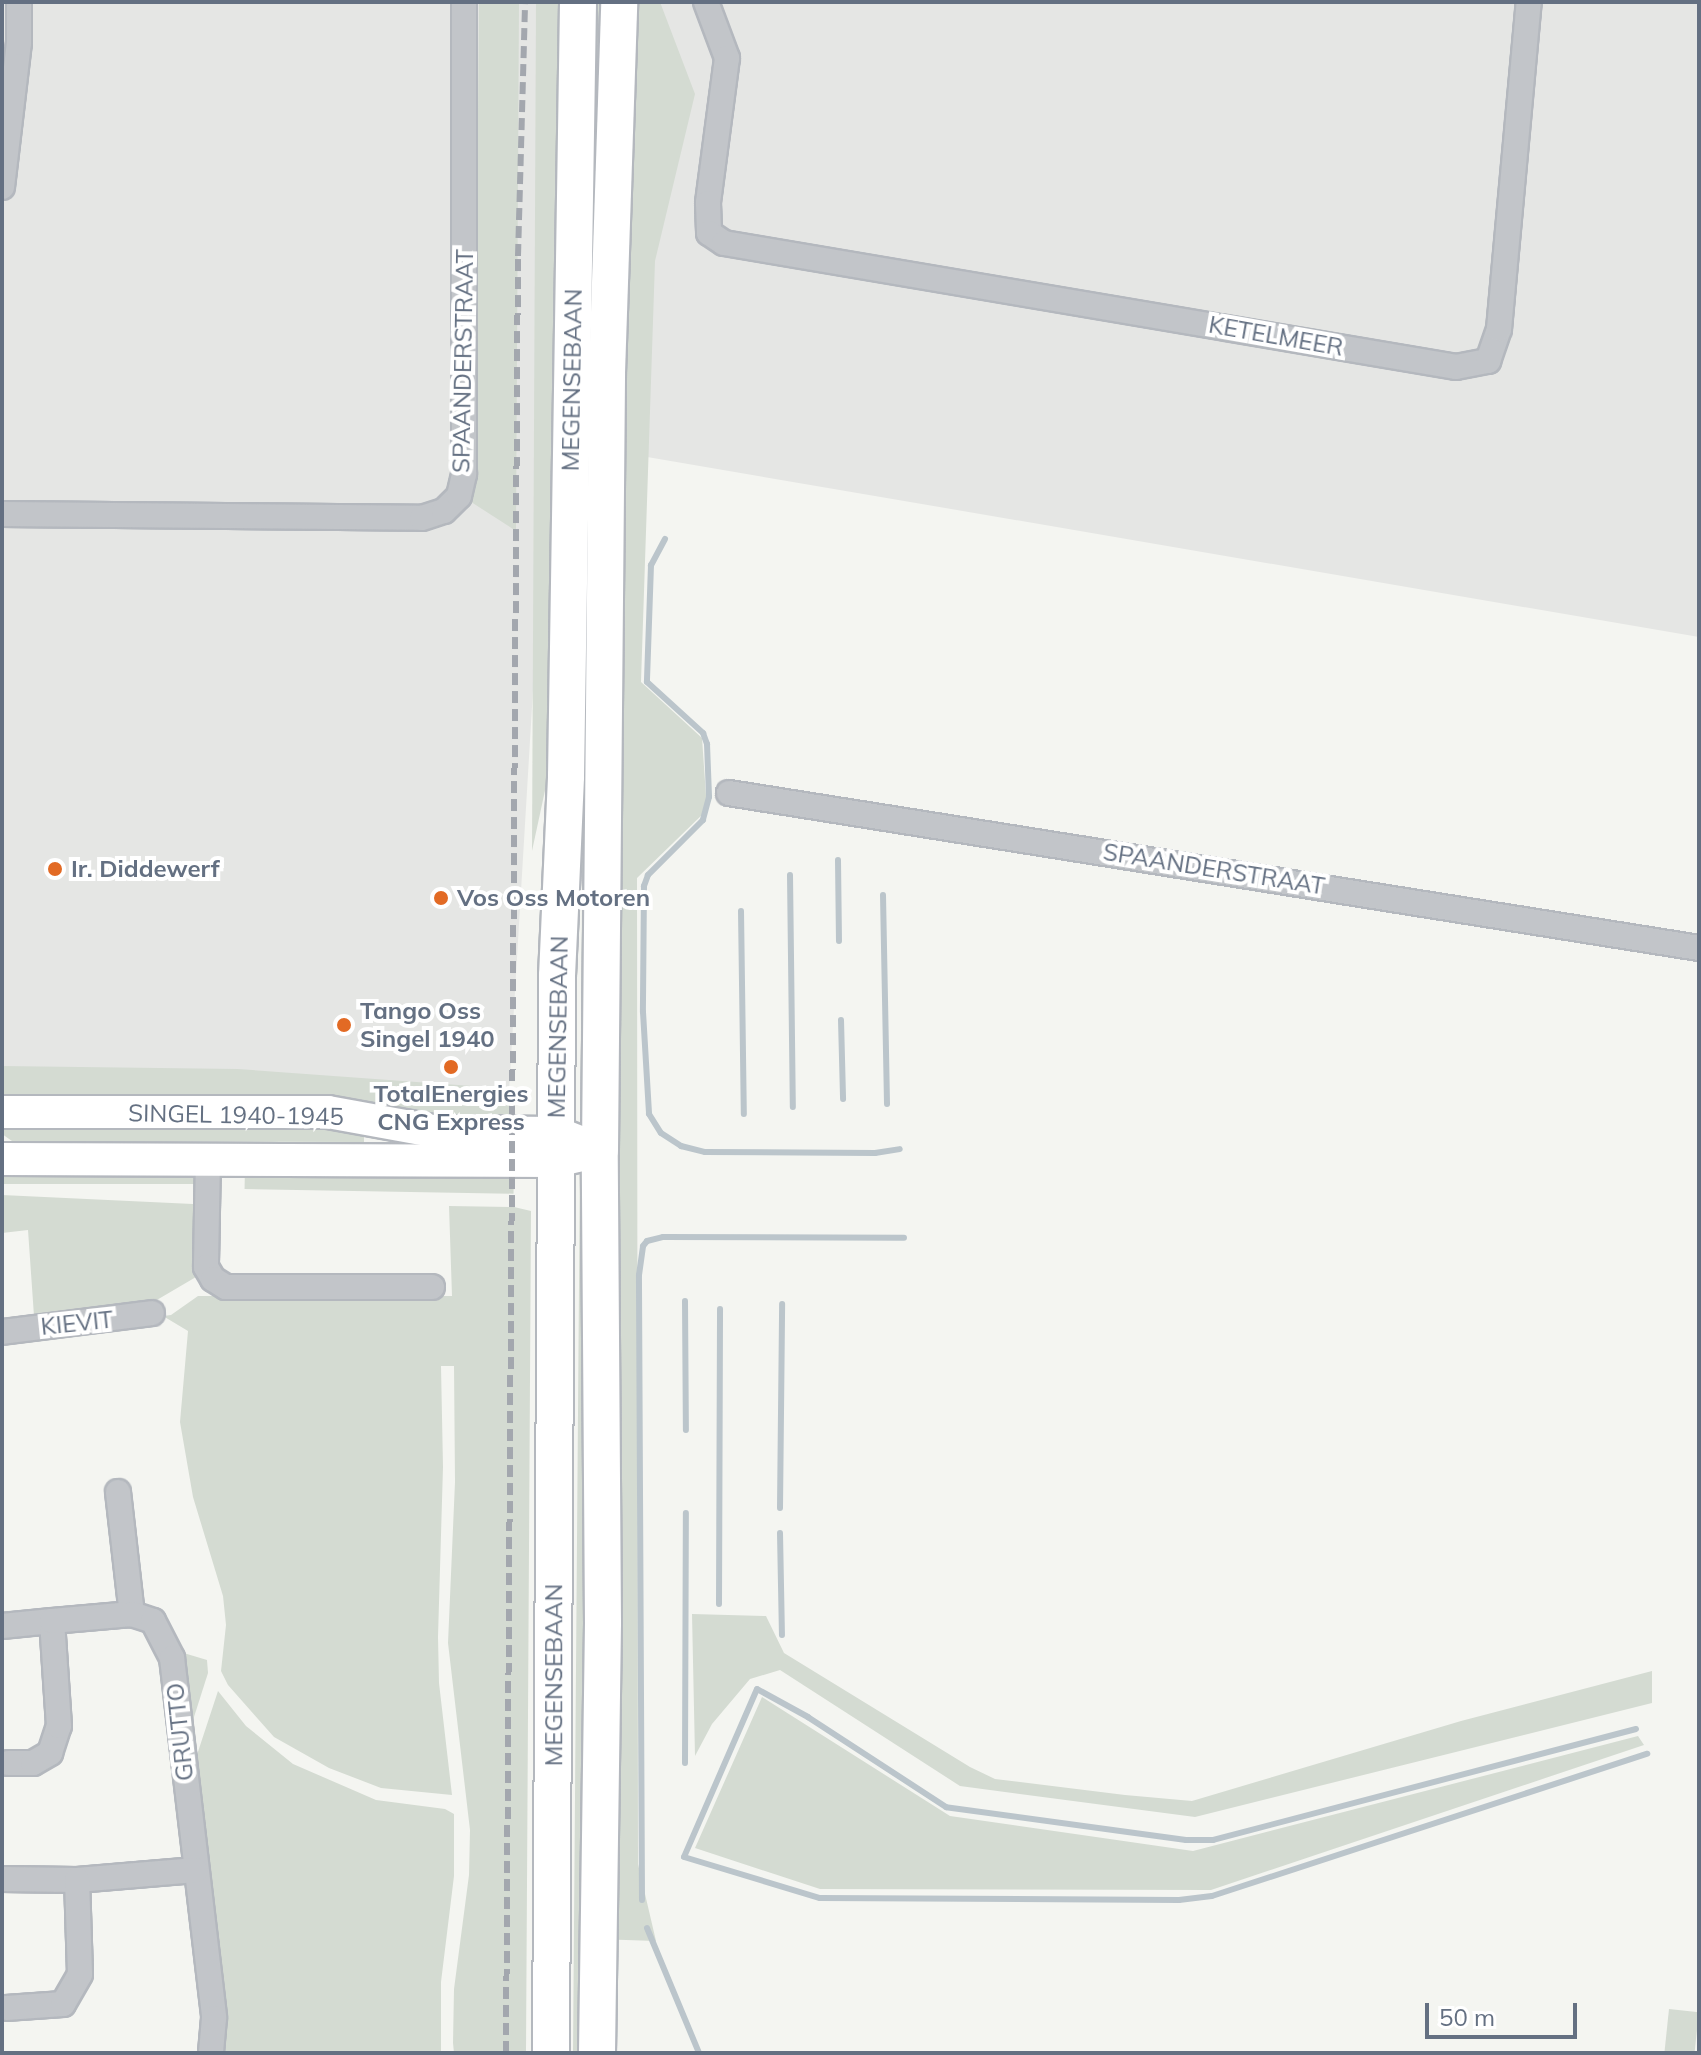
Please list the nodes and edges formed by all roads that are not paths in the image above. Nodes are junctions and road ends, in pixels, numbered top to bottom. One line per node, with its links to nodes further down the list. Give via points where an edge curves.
1 (19, 2): 7 (street)
2 (464, 2): 8 (street, SPAANDERSTRAAT, via 464,474 459,496 444,511 422,518)
3 (578, 2): 12 (main road, MEGENSEBAAN)
4 (619, 2): 13 (main road, MEGENSEBAAN, via 607,373)
5 (706, 2): 6 (street, KETELMEER, via 727,58 708,203 709,233 724,243 1456,367 1488,361 1499,329)
6 (1529, 2)
7 (2, 187)
8 (2, 514)
9 (729, 793): 10 (street, SPAANDERSTRAAT)
10 (1699, 948)
11 (2, 1112): 12 (main road, SINGEL 1940-1945, via 328,1112)
12 (556, 1147): 13 (main road, SINGEL 1940-1945); 15 (main road, SINGEL 1940-1945); 29 (main road, MEGENSEBAAN)
13 (600, 1150): 30 (main road, MEGENSEBAAN, via 603,1623)
14 (2, 1159): 15 (main road, SINGEL 1940-1945)
15 (208, 1159): 16 (street, SINGEL 1940-1945, via 206,1267 226,1287)
16 (432, 1287)
17 (152, 1313): 18 (street, KIEVIT)
18 (2, 1332)
19 (118, 1492): 20 (street)
20 (132, 1614): 21 (street); 24 (street, GRUTTO, via 153,1621 172,1658)
21 (52, 1621): 22 (street); 23 (street, via 59,1726 50,1753 33,1763)
22 (2, 1626)
23 (8, 1763)
24 (196, 1870): 26 (street); 28 (street, GRUTTO, via 214,2018)
25 (2, 1879): 26 (street)
26 (77, 1880): 27 (street, via 80,1974 63,2004)
27 (6, 2008)
28 (211, 2053)
29 (551, 2053)
30 (597, 2053)

